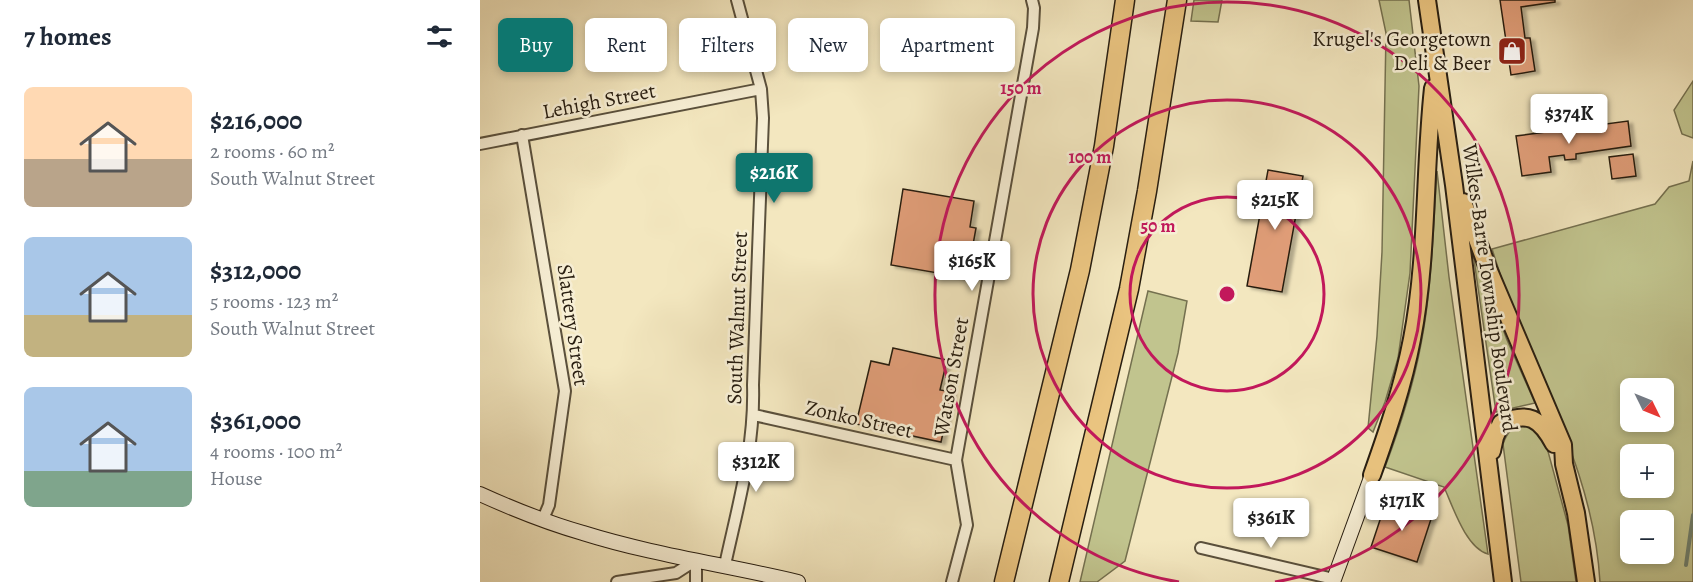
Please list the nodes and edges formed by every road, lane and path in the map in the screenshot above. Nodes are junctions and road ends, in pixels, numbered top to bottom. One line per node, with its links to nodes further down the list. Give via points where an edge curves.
1 (737, 0): 7 (street, South Walnut Street)
2 (1032, 0): 12 (street, Watson Street, via 1033,28)
3 (1125, 0): 26 (highway, via 1104,146 1080,270)
4 (1177, 0): 27 (highway, via 1129,288)
5 (1427, 0): 6 (main road, Wilkes-Barre Township Boulevard)
6 (1435, 63): 10 (main road, Wilkes-Barre Township Boulevard); 15 (main road, via 1412,338 1392,420)
7 (761, 89): 8 (street, Lehigh Street); 11 (street, South Walnut Street)
8 (522, 135): 9 (street, Lehigh Street); 17 (street, Slattery Street, via 565,391 549,505)
9 (480, 144)
10 (1454, 186): 13 (main road, Wilkes-Barre Township Boulevard); 14 (main road, via 1563,445)
11 (754, 415): 12 (street, Zonko Street); 20 (street, South Walnut Street, via 748,464)
12 (956, 460): 25 (street, Watson Street, via 967,525)
13 (1490, 463): 14 (main road, via 1501,423 1529,416 1546,430); 28 (main road, Wilkes-Barre Township Boulevard)
14 (1564, 464): 29 (main road)
15 (1372, 475): 21 (main road)
16 (480, 494): 17 (main road)
17 (543, 519): 19 (main road, via 622,544)
18 (1201, 548): 21 (street)
19 (696, 560): 20 (main road); 22 (street, via 676,573); 23 (street)
20 (725, 565): 24 (main road)
21 (1333, 580)
22 (617, 582)
23 (696, 582)
24 (798, 582)
25 (952, 582)
26 (1004, 582)
27 (1059, 582)
28 (1503, 582)
29 (1587, 582)

